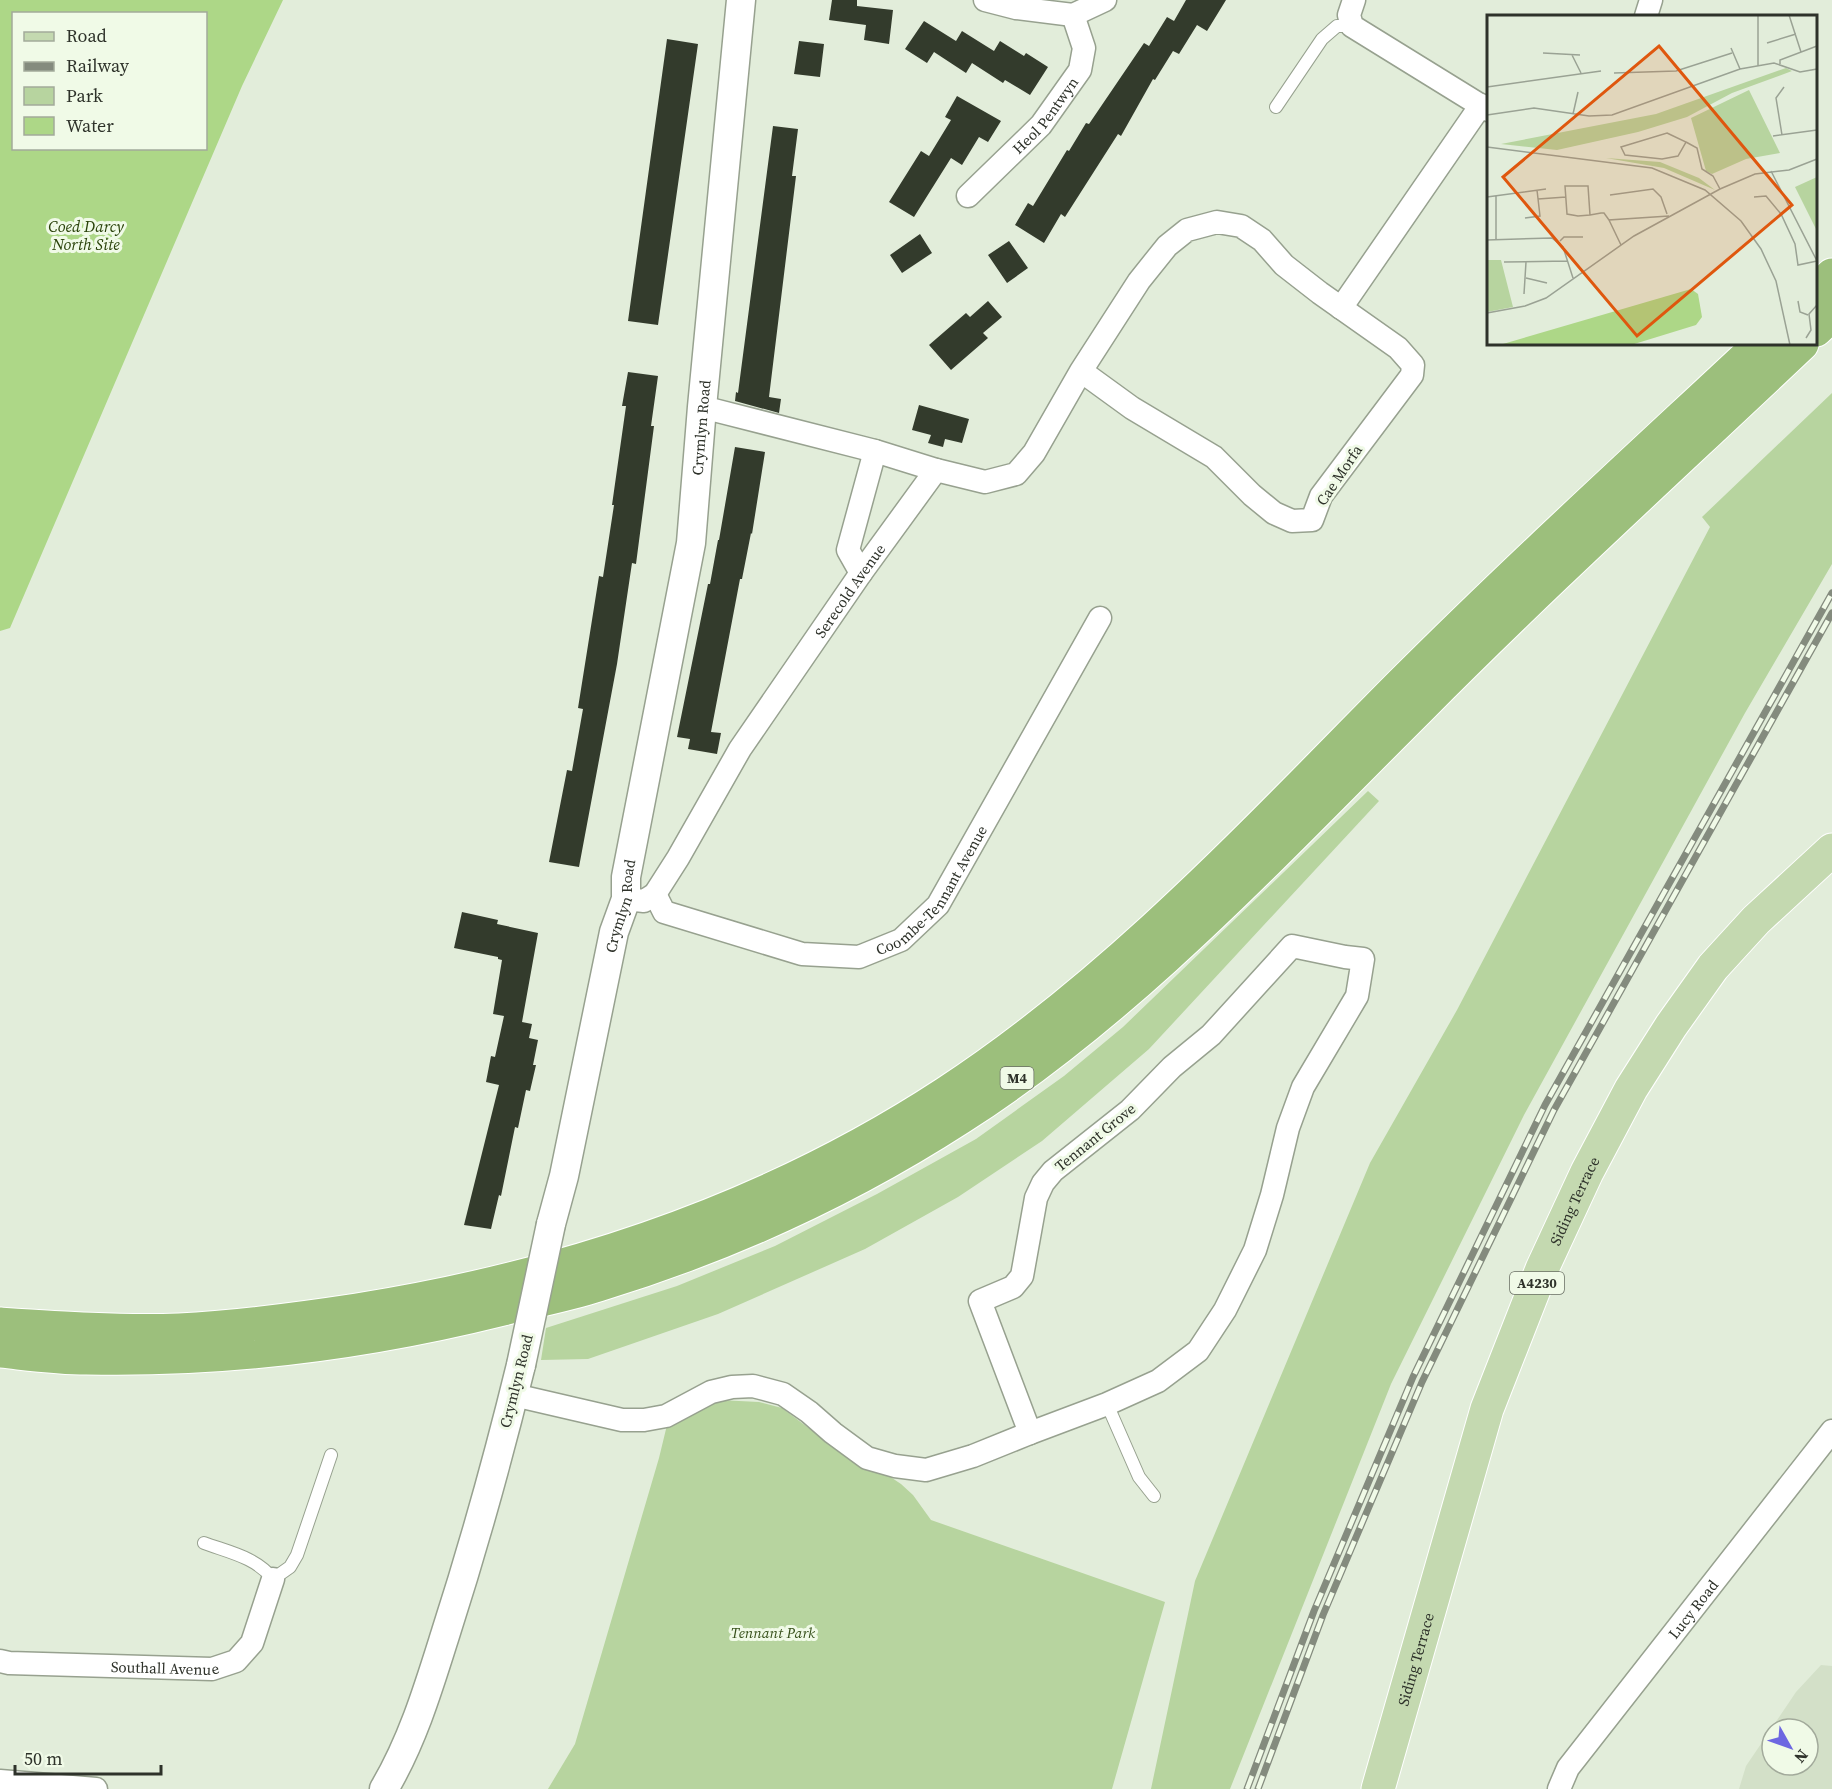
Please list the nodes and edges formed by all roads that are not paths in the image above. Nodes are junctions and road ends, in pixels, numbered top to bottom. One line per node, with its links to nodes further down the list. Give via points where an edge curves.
1 (741, 0): 20 (street, Crymlyn Road)
2 (985, 0): 6 (street)
3 (1105, 0): 6 (street)
4 (1354, 0): 8 (street, via 1349,15)
5 (1651, 0): 7 (street)
6 (1073, 15): 11 (street, Heol Pentwyn, via 1084,48 1080,70 1041,125)
7 (1646, 15)
8 (1352, 26): 9 (lane, via 1336,26 1322,39); 10 (street)
9 (1276, 107)
10 (1485, 107): 14 (street)
11 (968, 196)
12 (1832, 275): 13 (highway)
13 (1817, 289)
14 (1341, 308): 19 (street, Cae Morfa, via 1284,265 1262,240 1241,226 1217,222 1187,230 1167,246 1139,281); 19 (street, Cae Morfa, via 1398,348 1413,365 1412,375 1321,496 1312,520 1292,521 1274,513 1214,457 1132,408)
15 (1832, 315): 16 (highway)
16 (1817, 328)
17 (1759, 345): 28 (highway, M4, via 1453,632 1193,892 1107,971 947,1093 861,1145 771,1190 680,1227 583,1260 431,1298 282,1322 180,1330 82,1330)
18 (1801, 345): 29 (highway, M4, via 1467,661 1213,914 1125,993 1046,1058 962,1117 875,1170 784,1215 691,1254 594,1287 436,1326 287,1350 182,1358 81,1358)
19 (1081, 371): 22 (street, Cae Morfa, via 1034,453 1016,474 985,483)
20 (702, 407): 21 (street); 27 (street, Crymlyn Road, via 691,543 626,877)
21 (875, 451): 22 (street); 23 (street, via 848,549)
22 (936, 470): 23 (street, Serecold Avenue)
23 (861, 573): 26 (street, Serecold Avenue, via 740,749)
24 (1101, 618): 26 (street, Coombe-Tennant Avenue, via 938,905 900,940 859,957 802,954 663,912)
25 (1832, 850): 42 (main road, Siding Terrace / A4230, via 1756,920 1713,967 1631,1089 1587,1172 1542,1269 1487,1410)
26 (655, 894): 27 (street, via 644,901)
27 (626, 899): 30 (street, Crymlyn Road, bridge, via 614,932)
28 (0, 1324)
29 (0, 1351)
30 (514, 1395): 33 (street, via 622,1419 644,1420 666,1416 711,1392 753,1386 783,1394 867,1458 926,1470); 41 (street, Crymlyn Road, via 419,1716 398,1767)
31 (1107, 1404): 33 (street, Tennant Grove); 33 (street, Tennant Grove, via 1158,1381 1198,1351 1225,1310 1255,1250 1303,1087 1357,996 1363,959 1292,946 1211,1035 1043,1183 1036,1198 1022,1276 1013,1287 980,1300); 35 (lane, via 1139,1477)
32 (1832, 1431): 43 (street, Lucy Road, via 1568,1768)
33 (1030, 1433)
34 (331, 1455): 37 (lane, via 297,1555 290,1568)
35 (1154, 1496)
36 (204, 1543): 37 (lane, via 254,1561)
37 (273, 1579): 38 (street, Southall Avenue, via 252,1644 236,1661 212,1670)
38 (0, 1661)
39 (0, 1781): 40 (street)
40 (96, 1789)
41 (384, 1789)
42 (1378, 1789)
43 (1559, 1789)

